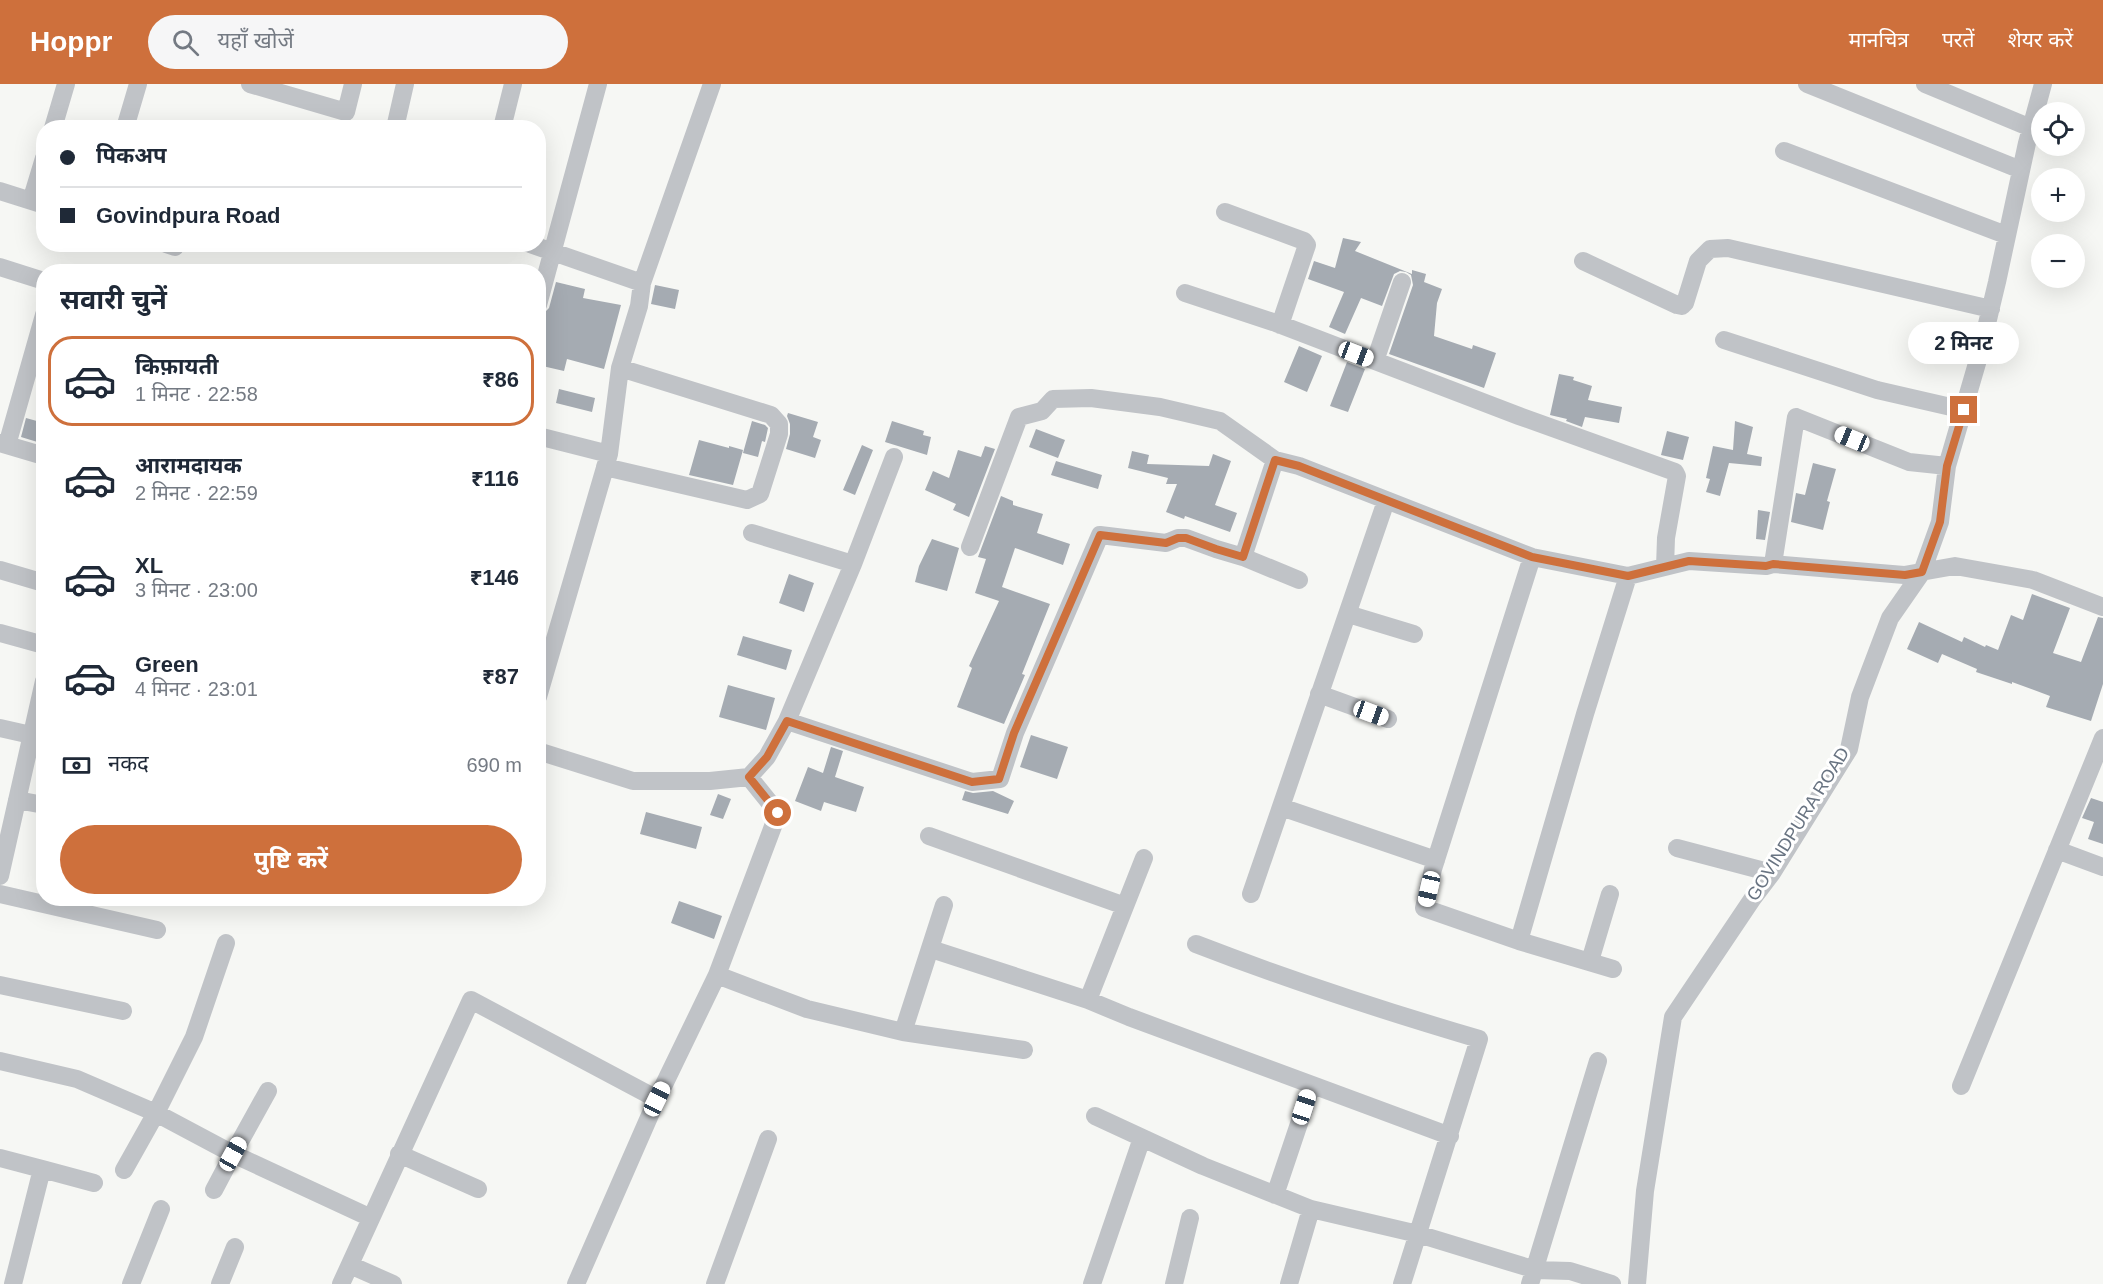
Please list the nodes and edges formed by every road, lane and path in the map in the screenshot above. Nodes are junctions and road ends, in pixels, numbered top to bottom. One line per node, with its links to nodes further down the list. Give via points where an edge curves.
1 (66, 84): 13 (street)
2 (138, 84): 14 (street)
3 (250, 84): 4 (street, via 346,112)
4 (353, 84)
5 (405, 84): 15 (street)
6 (513, 84): 16 (street)
7 (598, 84): 25 (street)
8 (712, 84): 31 (street)
9 (1806, 84): 19 (street)
10 (1925, 84): 17 (street)
11 (2043, 84): 12 (street, GOVINDPURA ROAD)
12 (2038, 102)
13 (55, 120)
14 (127, 120)
15 (396, 120)
16 (504, 120)
17 (2031, 128): 19 (street, GOVINDPURA ROAD)
18 (1784, 151): 23 (street)
19 (2021, 170): 23 (street, GOVINDPURA ROAD)
20 (0, 191): 21 (street)
21 (36, 203)
22 (1225, 213): 34 (street, via 1307,245)
23 (2006, 234): 33 (street, GOVINDPURA ROAD)
24 (546, 249): 25 (street)
25 (552, 251): 28 (street); 31 (street)
26 (1583, 261): 33 (street, via 1682,306 1698,261 1710,249 1728,248)
27 (0, 267): 29 (street)
28 (546, 274)
29 (36, 278)
30 (1402, 282): 37 (street)
31 (642, 283): 38 (street)
32 (1185, 293): 34 (street)
33 (1991, 309): 39 (street, GOVINDPURA ROAD)
34 (1280, 325): 37 (street)
35 (36, 340): 41 (street)
36 (1724, 340): 39 (street, via 1877,390)
37 (1375, 361): 54 (street, via 1676,472)
38 (620, 368): 44 (street); 44 (street, via 771,415 779,424 779,434 760,494 747,500)
39 (1964, 410): 46 (street, GOVINDPURA ROAD)
40 (546, 439): 44 (street)
41 (3, 444): 42 (street)
42 (36, 454)
43 (894, 457): 52 (street)
44 (607, 460): 65 (street)
45 (1275, 460): 47 (street); 49 (street, via 1220,421 1160,407 1092,398 1053,399 1042,411 1019,417); 50 (street)
46 (1947, 466): 53 (street, via 1909,462 1796,417); 56 (street, GOVINDPURA ROAD, via 1940,522)
47 (1386, 501): 51 (street); 61 (street)
48 (752, 533): 52 (street)
49 (970, 547)
50 (1243, 557): 58 (street); 69 (street, via 1186,538 1166,543 1100,535 1014,733 999,779 972,782)
51 (1532, 557): 57 (street); 82 (street)
52 (853, 564): 69 (street)
53 (1773, 564): 54 (street, via 1689,561); 56 (street, via 1905,575)
54 (1665, 567): 57 (street)
55 (0, 570): 59 (street)
56 (1922, 572): 60 (street, via 1955,566 2033,580); 84 (street, GOVINDPURA ROAD, via 1890,618 1860,697 1849,749)
57 (1628, 576): 94 (street)
58 (1299, 580)
59 (36, 581)
60 (2103, 607)
61 (1348, 614): 63 (street); 66 (street)
62 (0, 633): 64 (street)
63 (1414, 634)
64 (36, 643)
65 (546, 670)
66 (1319, 694): 67 (street); 77 (street)
67 (1388, 719)
68 (36, 721): 71 (street)
69 (787, 721): 74 (street, via 767,757)
70 (0, 728): 71 (street)
71 (31, 735): 75 (street)
72 (2103, 738): 80 (street)
73 (546, 754): 74 (street, via 633,781)
74 (749, 777): 100 (street, via 778,813)
75 (17, 800): 76 (street); 85 (street)
76 (36, 804)
77 (1281, 807): 82 (street); 87 (street)
78 (928, 836): 92 (street)
79 (1677, 848): 84 (street)
80 (2057, 850): 83 (street); 109 (street)
81 (1144, 858): 92 (street)
82 (1436, 860): 94 (street, via 1424,908)
83 (2103, 867)
84 (1772, 873): 146 (street, GOVINDPURA ROAD, via 1673,1017 1646,1191)
85 (0, 876)
86 (0, 894): 89 (street)
87 (1251, 894)
88 (1610, 894): 98 (street)
89 (36, 902)
90 (944, 905): 97 (street)
91 (52, 906): 93 (street)
92 (1125, 906): 102 (street)
93 (157, 930)
94 (1519, 941): 98 (street)
95 (226, 943): 112 (street, via 194,1037)
96 (1196, 944): 114 (street, via 1390,1013 1479,1040)
97 (931, 949): 102 (street); 104 (street)
98 (1590, 962): 99 (street)
99 (1613, 969)
100 (717, 975): 104 (street, via 807,1009); 111 (street)
101 (0, 985): 103 (street)
102 (1088, 999): 108 (street)
103 (123, 1011)
104 (903, 1032): 105 (street)
105 (1024, 1050)
106 (0, 1061): 112 (street, via 77,1079)
107 (1598, 1061): 133 (street)
108 (1312, 1085): 114 (street); 125 (street)
109 (1961, 1086)
110 (268, 1091): 117 (street)
111 (657, 1099): 118 (street, via 471,1000); 139 (street)
112 (156, 1113): 117 (street); 121 (street)
113 (1095, 1116): 115 (street)
114 (1450, 1136): 130 (street)
115 (1142, 1138): 125 (street); 141 (street)
116 (768, 1139): 140 (street)
117 (233, 1154): 124 (street); 128 (street)
118 (399, 1154): 123 (street); 128 (street)
119 (0, 1158): 120 (street)
120 (42, 1169): 122 (street); 134 (street)
121 (124, 1170)
122 (94, 1183)
123 (478, 1189)
124 (214, 1190)
125 (1275, 1195): 127 (street)
126 (161, 1209): 135 (street)
127 (1311, 1209): 130 (street); 143 (street)
128 (370, 1218): 132 (street)
129 (1190, 1218): 142 (street)
130 (1418, 1234): 133 (street); 144 (street)
131 (235, 1247): 136 (street)
132 (350, 1265): 137 (street); 138 (street)
133 (1533, 1277): 145 (street, via 1570,1271)
134 (13, 1284)
135 (131, 1284)
136 (220, 1284)
137 (341, 1284)
138 (393, 1284)
139 (576, 1284)
140 (715, 1284)
141 (1092, 1284)
142 (1174, 1284)
143 (1289, 1284)
144 (1402, 1284)
145 (1612, 1284)
146 (1637, 1284)

